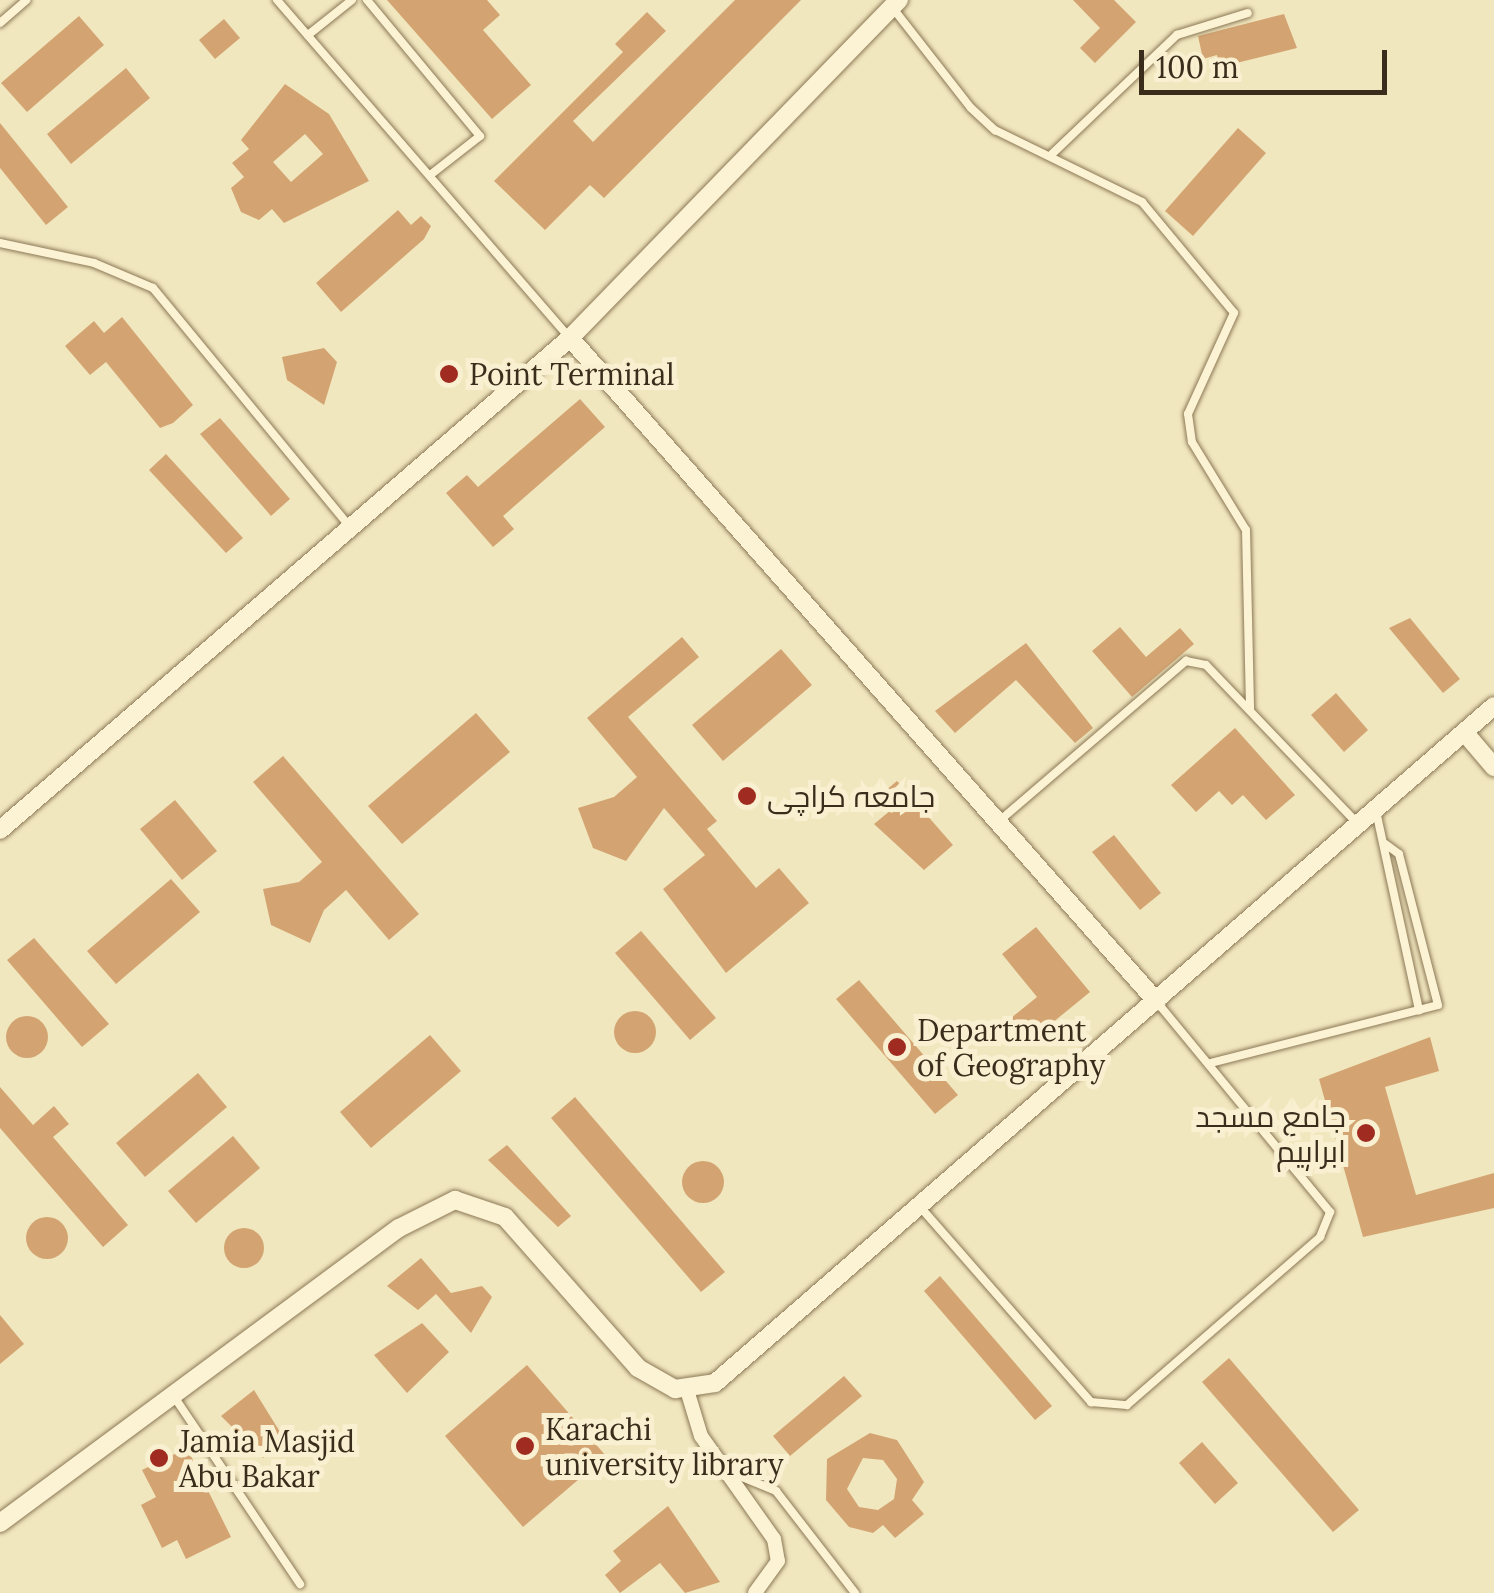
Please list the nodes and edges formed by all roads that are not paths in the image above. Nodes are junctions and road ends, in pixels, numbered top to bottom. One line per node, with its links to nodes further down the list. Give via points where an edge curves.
1 (26, 0): 7 (lane)
2 (278, 0): 8 (lane)
3 (352, 0): 8 (lane)
4 (367, 0): 10 (lane, via 480,136)
5 (895, 4): 9 (lane, via 970,108); 12 (street)
6 (1248, 13): 9 (lane, via 1177,35)
7 (0, 23)
8 (308, 35): 10 (lane)
9 (1052, 154): 15 (lane, via 1142,202 1234,313 1188,414 1205,469 1244,517)
10 (430, 175): 12 (lane)
11 (0, 242): 13 (lane, via 94,262 154,288)
12 (570, 338): 13 (street); 19 (street)
13 (351, 528): 21 (street)
14 (1494, 706): 16 (street)
15 (1250, 710): 19 (lane, via 1206,665 1180,664); 20 (lane)
16 (1464, 732): 17 (street); 18 (street)
17 (1494, 767)
18 (1376, 811): 20 (street); 22 (lane)
19 (998, 822): 23 (street)
20 (1359, 826): 23 (street)
21 (0, 830)
22 (1385, 844): 24 (lane); 24 (lane, via 1399,854 1438,1005)
23 (1157, 1002): 25 (lane); 26 (street)
24 (1419, 1010): 25 (lane)
25 (1211, 1063): 26 (lane, via 1325,1200 1329,1220 1127,1405 1090,1402)
26 (922, 1209): 27 (street, via 727,1374)
27 (688, 1390): 28 (street, via 638,1368 504,1218 467,1200 399,1228); 29 (street, via 701,1436)
28 (174, 1395): 30 (street); 31 (lane)
29 (730, 1472): 32 (street, via 774,1539 778,1561); 33 (lane, via 776,1491)
30 (0, 1523)
31 (300, 1584)
32 (754, 1593)
33 (855, 1593)

